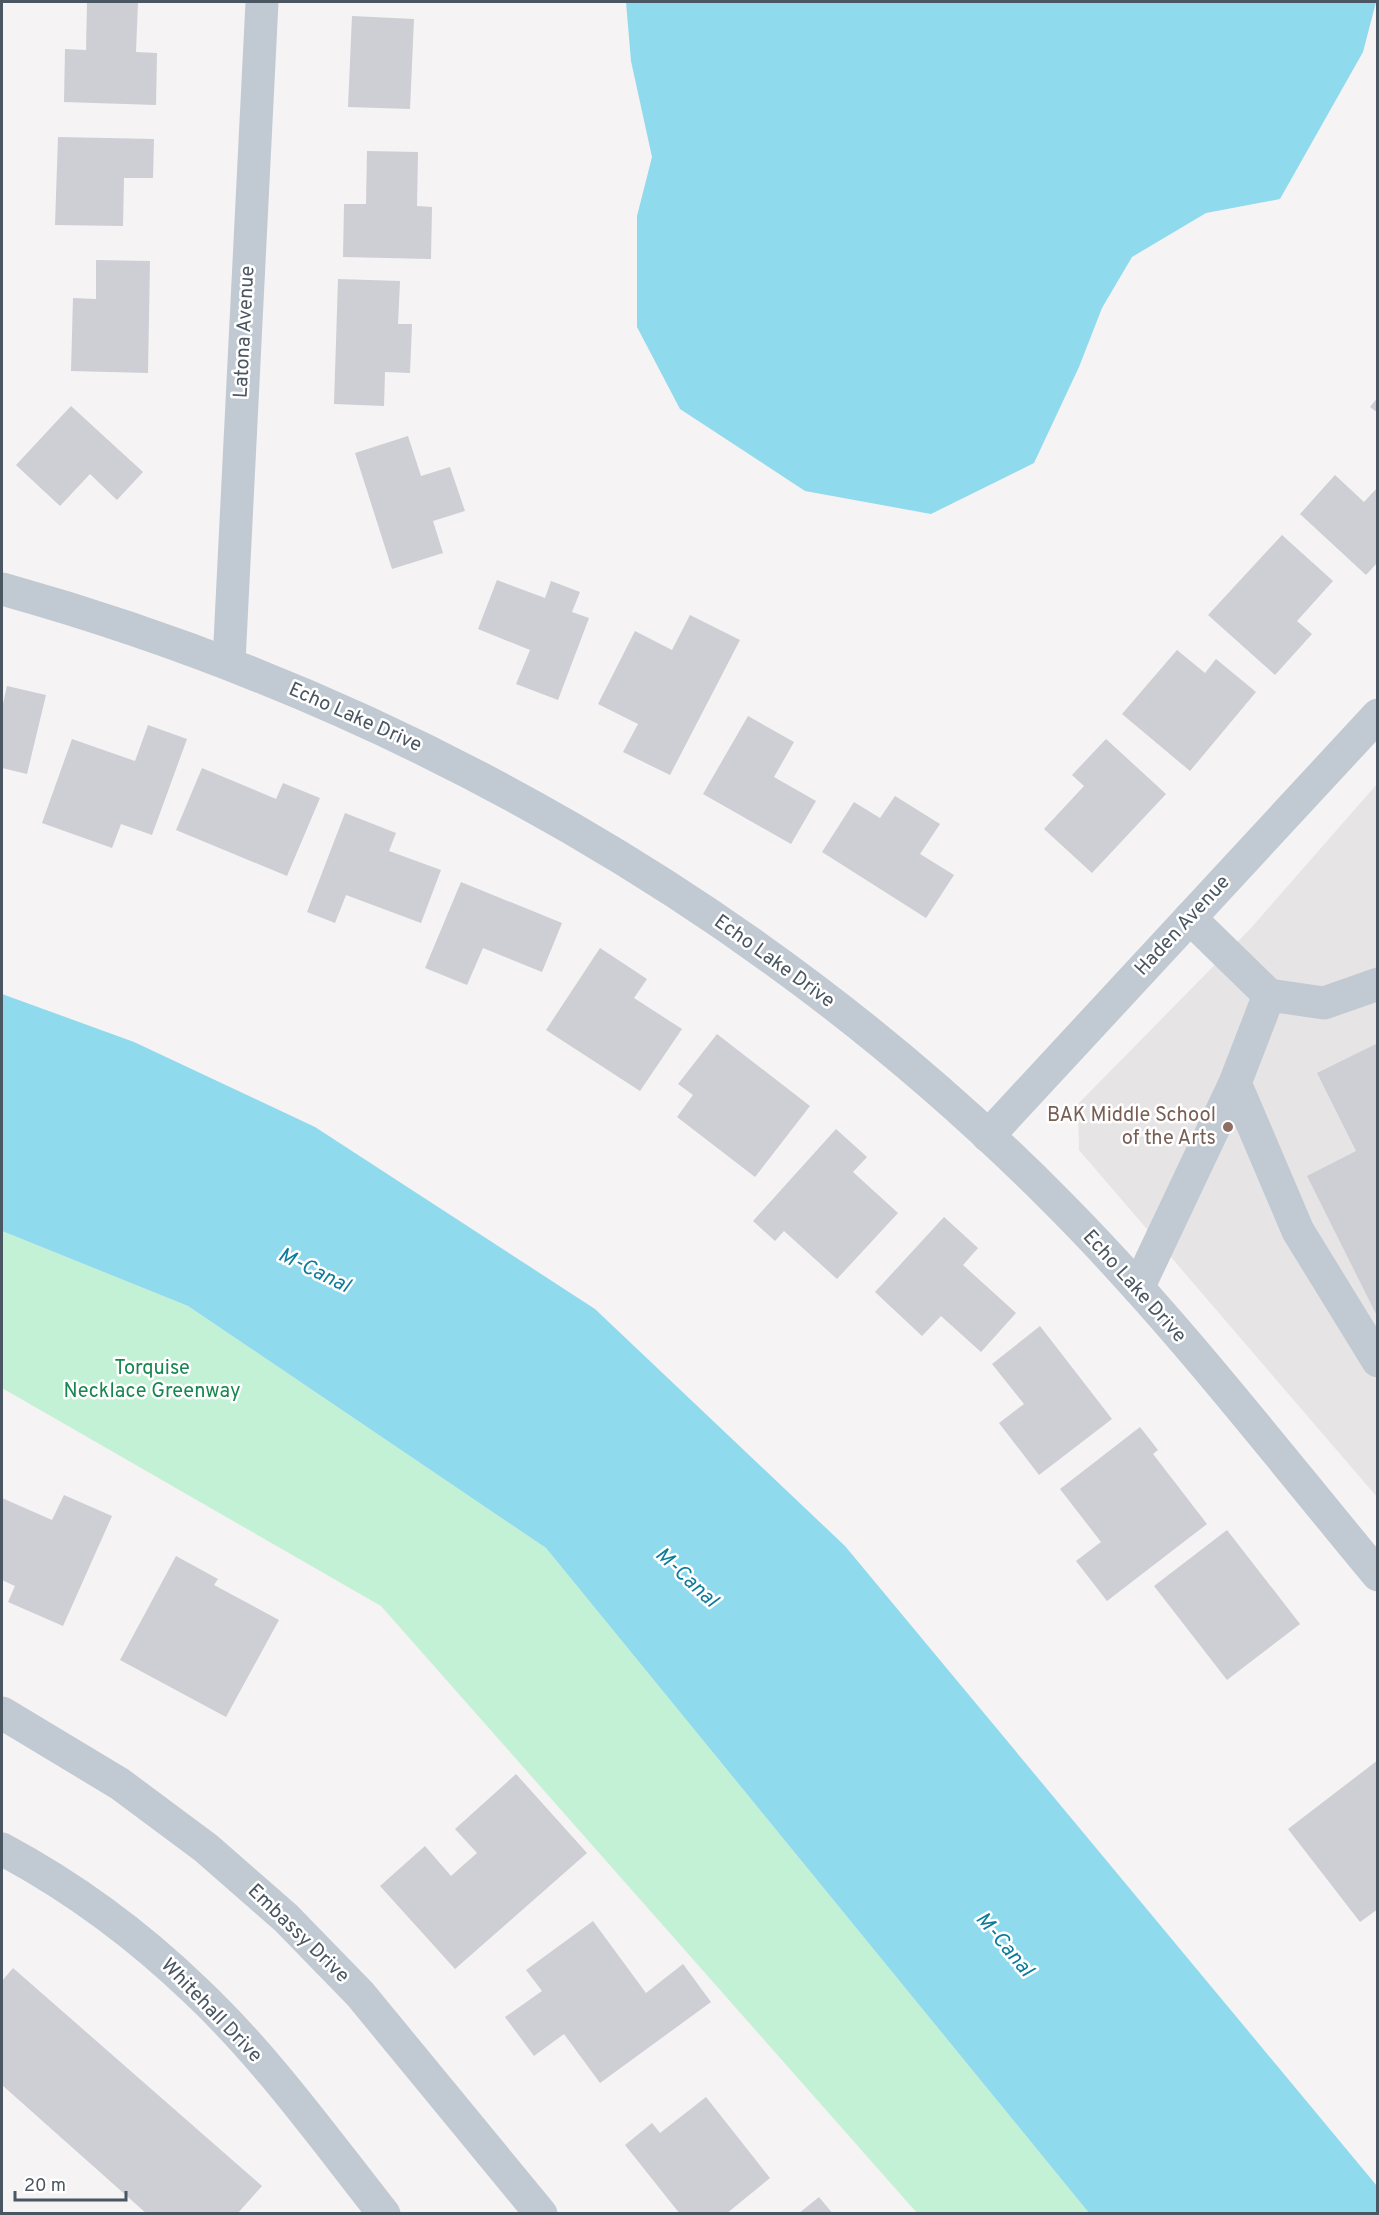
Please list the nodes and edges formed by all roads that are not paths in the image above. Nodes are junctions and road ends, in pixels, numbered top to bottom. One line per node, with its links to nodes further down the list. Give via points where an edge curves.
1 (262, 2): 3 (street, Latona Avenue)
2 (2, 589): 3 (street, Echo Lake Drive, via 95,615)
3 (229, 662): 9 (street, Echo Lake Drive, via 394,733 521,799 644,871 763,951 876,1038)
4 (1377, 715): 5 (street, Haden Avenue)
5 (1190, 918): 7 (street); 9 (street, Haden Avenue)
6 (1377, 984): 7 (street, via 1324,1004)
7 (1269, 995): 8 (street)
8 (1235, 1083): 10 (street); 11 (street, via 1298,1231)
9 (988, 1136): 10 (street, Echo Lake Drive)
10 (1138, 1288): 12 (street, Echo Lake Drive)
11 (1377, 1360)
12 (1377, 1575)
13 (2, 1713): 16 (street, Embassy Drive, via 120,1784 206,1848 286,1918 360,1994)
14 (2, 1849): 15 (street, Whitehall Drive, via 100,1910 197,1991 282,2085)
15 (384, 2214)
16 (541, 2214)

